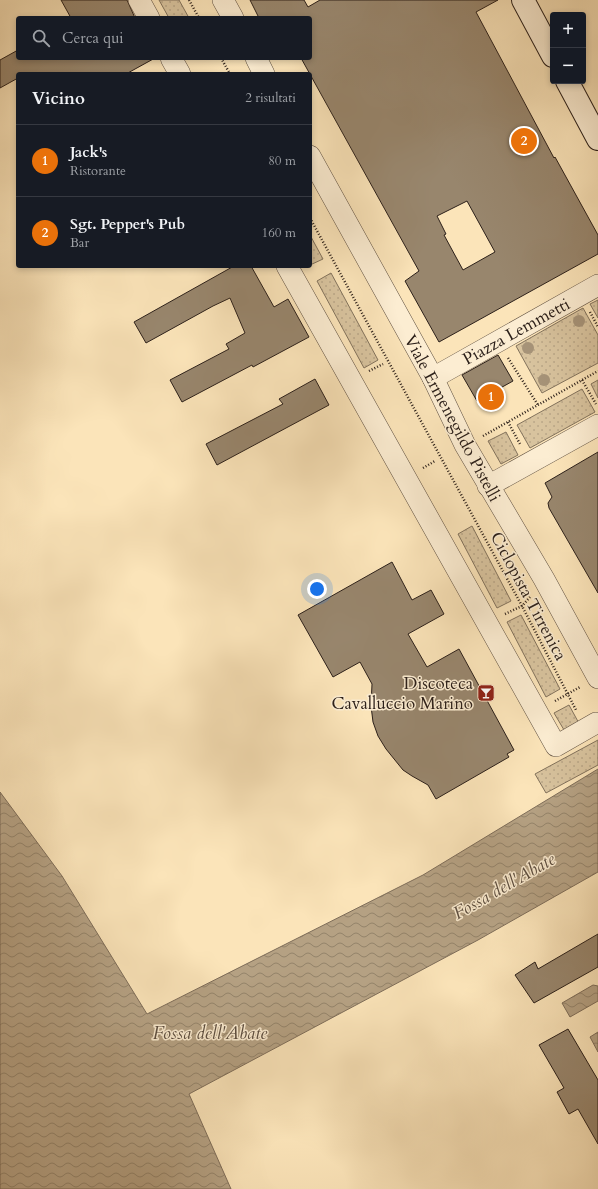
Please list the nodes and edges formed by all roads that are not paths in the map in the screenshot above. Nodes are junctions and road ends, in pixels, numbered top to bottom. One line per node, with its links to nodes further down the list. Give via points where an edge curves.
1 (139, 0): 4 (street)
2 (223, 0): 5 (street)
3 (523, 0): 6 (street)
4 (148, 16)
5 (232, 16)
6 (550, 50)
7 (172, 60): 9 (street)
8 (257, 60): 10 (street)
9 (179, 72)
10 (263, 72)
11 (569, 84): 12 (street)
12 (598, 139)
13 (312, 160): 16 (street, Viale Ermenegildo Pistelli)
14 (288, 268): 20 (street, via 556,746)
15 (598, 284): 16 (street, Piazza Lemmetti)
16 (433, 378): 18 (street, Viale Ermenegildo Pistelli)
17 (598, 425): 18 (street)
18 (488, 486): 19 (street, Viale Ermenegildo Pistelli, via 544,579)
19 (598, 678)
20 (596, 723)

